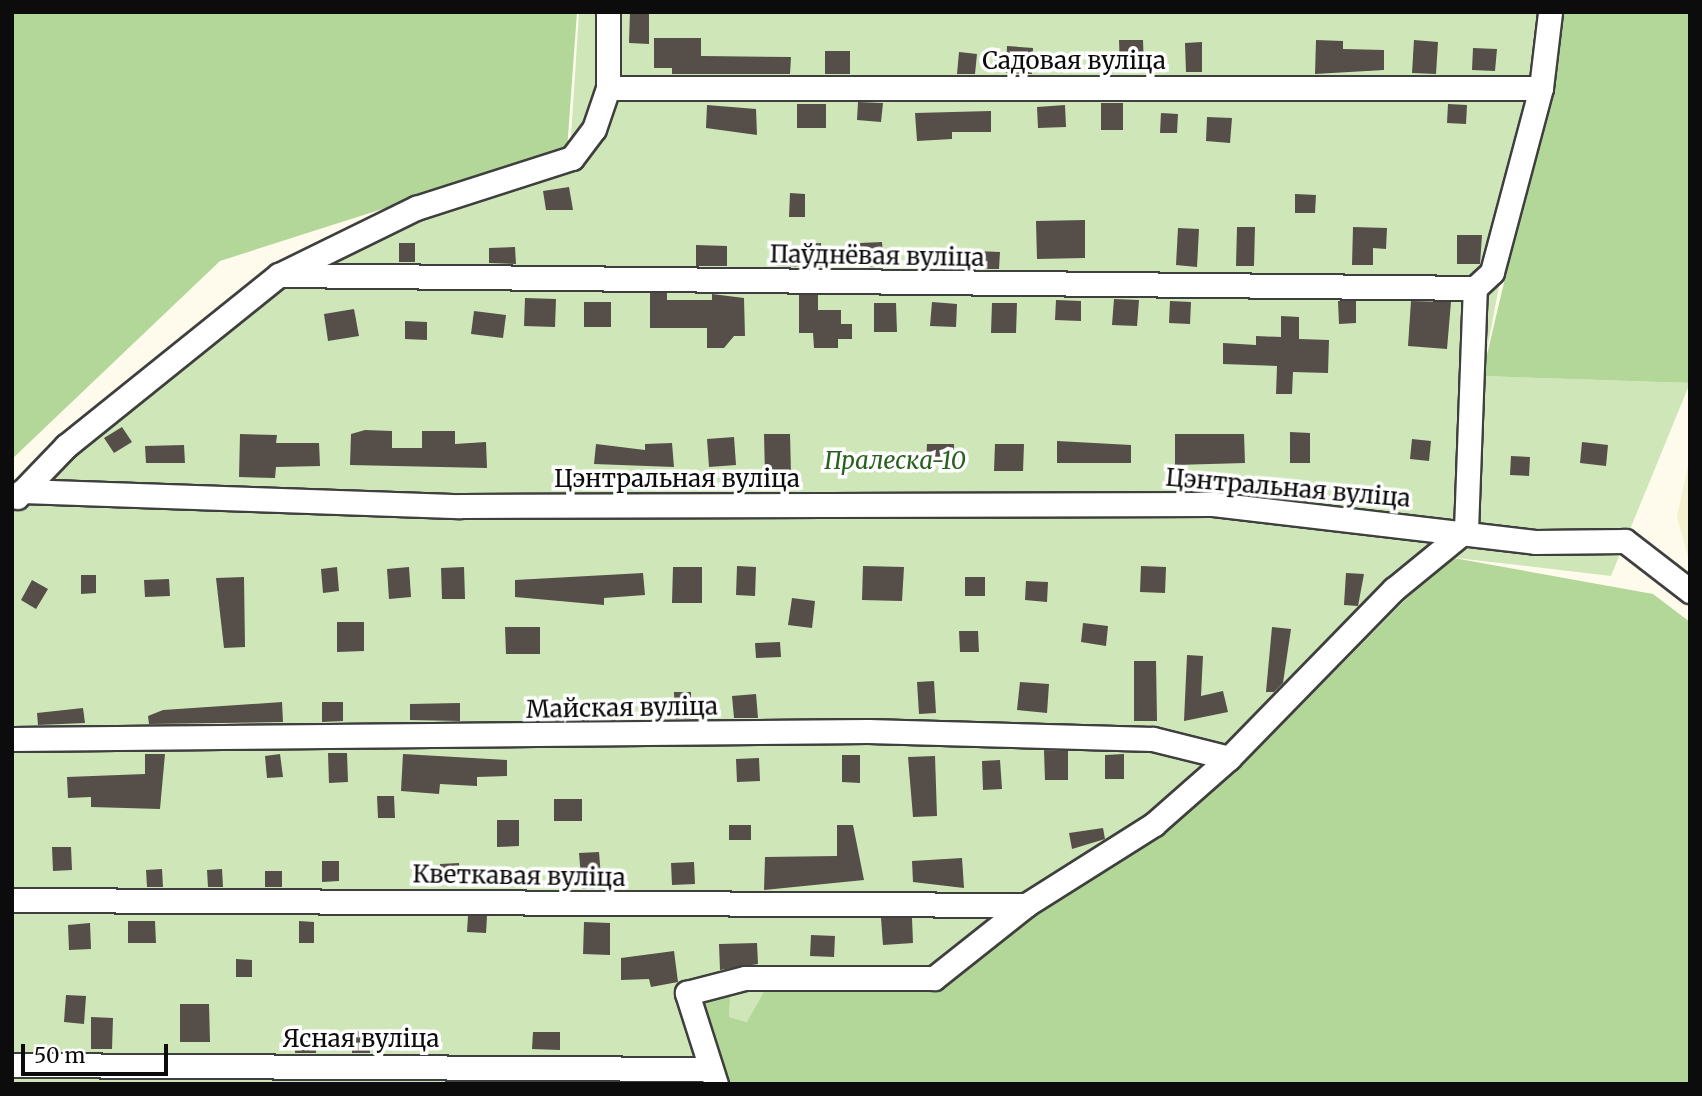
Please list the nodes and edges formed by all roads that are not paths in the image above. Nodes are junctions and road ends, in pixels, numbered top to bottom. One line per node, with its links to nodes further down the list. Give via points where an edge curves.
1 (608, 12): 3 (street)
2 (1550, 12): 4 (street)
3 (608, 88): 4 (street, Садовая вуліца); 5 (street, via 594,129 572,158 415,208)
4 (1541, 88): 6 (street, via 1492,272)
5 (279, 275): 6 (street, Паўднёвая вуліца); 7 (street, via 66,446)
6 (1475, 288): 8 (street)
7 (17, 497): 8 (street, Цэнтральная вуліца, via 460,506 1213,503)
8 (1466, 530): 9 (street, Цэнтральная вуліца, via 1535,542 1625,541); 11 (street, via 1394,589)
9 (1690, 591)
10 (12, 739): 11 (street, Майская вуліца, via 868,731 1153,739)
11 (1229, 758): 13 (street, via 1154,824)
12 (12, 900): 13 (street, Кветкавая вуліца)
13 (1026, 905): 15 (street, via 934,978 745,978 687,993)
14 (12, 1065): 15 (street, Ясная вуліца)
15 (712, 1076)

